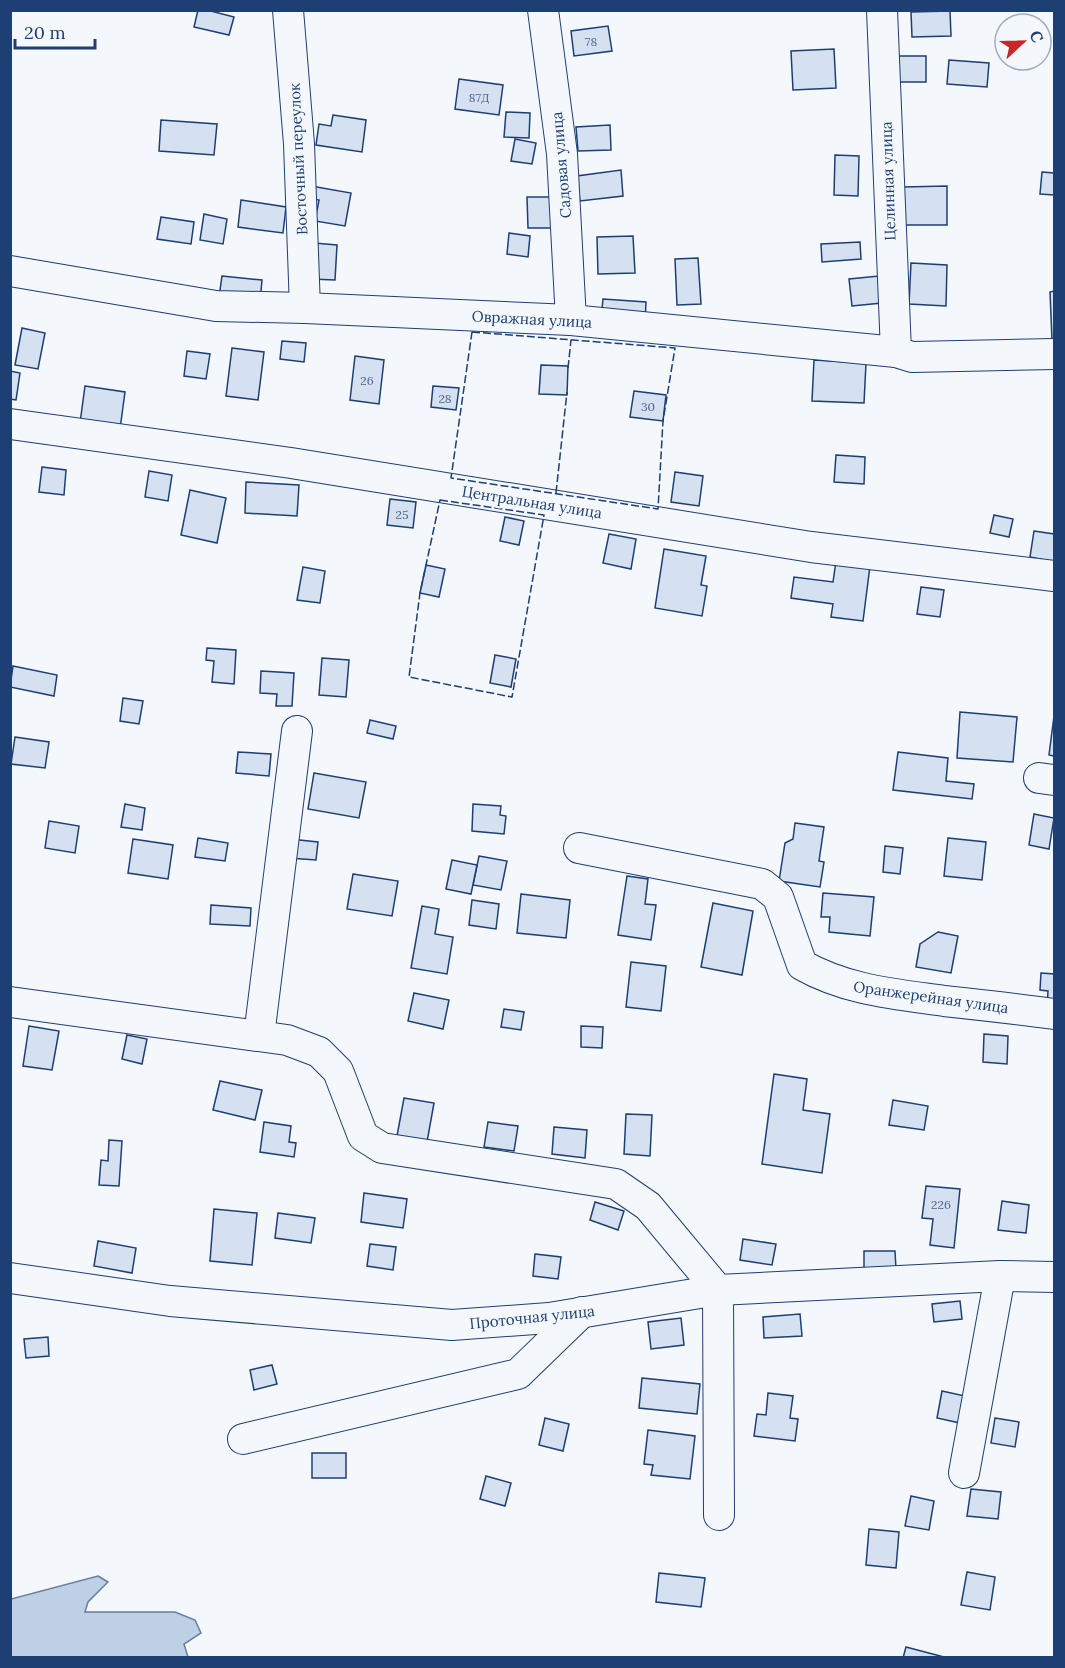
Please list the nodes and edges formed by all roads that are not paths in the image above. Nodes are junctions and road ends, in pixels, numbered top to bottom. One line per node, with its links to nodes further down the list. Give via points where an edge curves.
1 (288, 10): 5 (street, Восточный переулок, via 299,144)
2 (543, 10): 6 (street, Садовая улица, via 562,154)
3 (882, 10): 7 (street, Целинная улица)
4 (10, 271): 5 (street, Овражная улица, via 216,306)
5 (304, 308): 6 (street, Овражная улица)
6 (571, 320): 7 (street, Овражная улица)
7 (896, 352): 8 (street, Овражная улица, via 912,357)
8 (1054, 354)
9 (10, 424): 10 (street, Центральная улица, via 291,463 811,547)
10 (1054, 576)
11 (297, 731): 15 (street)
12 (579, 848): 14 (street, Оранжерейная улица, via 762,884 778,897 802,965 844,985)
13 (10, 1002): 15 (street)
14 (1054, 1014)
15 (259, 1036): 19 (street, via 287,1040 319,1052 338,1071 363,1136 382,1148 616,1184 648,1206)
16 (1000, 1276): 17 (street, Проточная улица); 19 (street, Проточная улица); 22 (street)
17 (1054, 1277)
18 (10, 1278): 20 (street, Проточная улица, via 171,1301 452,1325)
19 (718, 1290): 20 (street, Проточная улица); 23 (street)
20 (582, 1312): 21 (street, via 518,1374)
21 (243, 1439)
22 (964, 1473)
23 (719, 1515)

